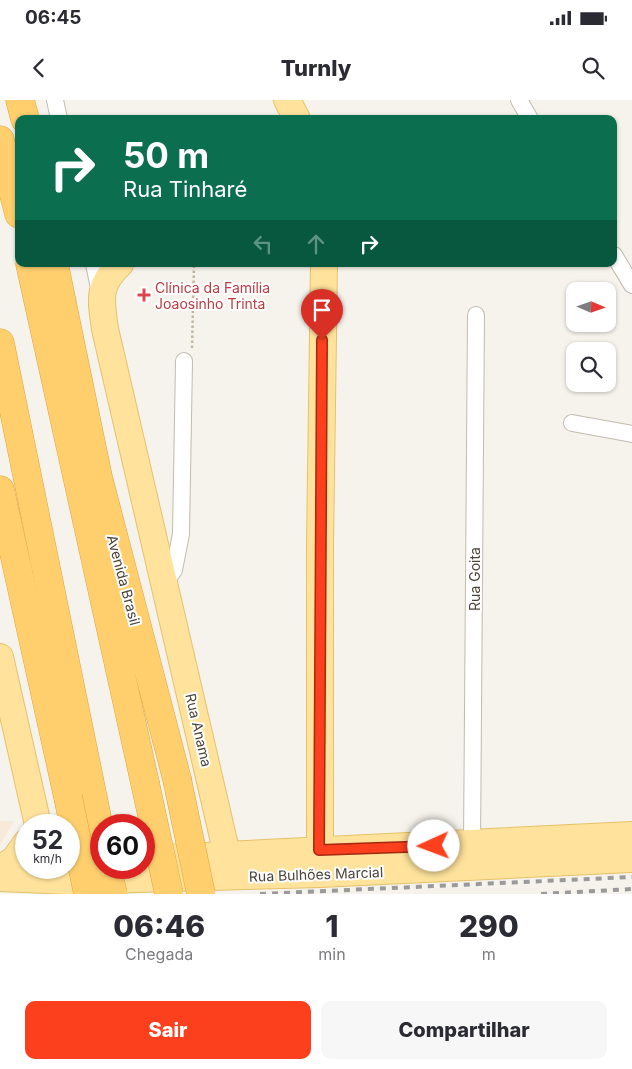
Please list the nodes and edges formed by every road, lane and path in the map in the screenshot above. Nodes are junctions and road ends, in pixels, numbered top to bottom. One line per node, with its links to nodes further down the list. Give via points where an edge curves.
1 (20, 100): 5 (highway)
2 (31, 100): 6 (main road)
3 (55, 100): 7 (street)
4 (519, 100): 8 (street)
5 (25, 115)
6 (27, 115)
7 (59, 115)
8 (528, 115)
9 (0, 140): 10 (highway)
10 (15, 198)
11 (617, 260): 18 (street)
12 (31, 267): 44 (highway, Avenida Brasil, bridge)
13 (55, 267): 45 (highway, Avenida Brasil, bridge, via 98,477 177,780)
14 (95, 267): 19 (street, Rua Anama)
15 (117, 267): 19 (main road, via 106,280)
16 (194, 267): 22 (path, via 192,356)
17 (324, 267): 37 (main road)
18 (632, 285)
19 (100, 296): 26 (main road, Rua Anama)
20 (476, 314): 33 (street, Rua Goita)
21 (0, 343): 29 (highway)
22 (184, 361): 26 (street, via 181,534 174,570)
23 (572, 422): 24 (street)
24 (632, 434)
25 (0, 490): 29 (highway)
26 (164, 584): 38 (main road, Rua Anama)
27 (0, 656): 28 (main road)
28 (7, 719): 30 (main road)
29 (80, 797): 31 (highway); 42 (highway, bridge)
30 (35, 814)
31 (90, 816)
32 (632, 835): 33 (main road, Rua Bulhões Marcial)
33 (472, 844): 37 (main road, Rua Bulhões Marcial)
34 (15, 859): 39 (main road)
35 (632, 859): 37 (main road, Rua Bulhões Marcial)
36 (155, 860): 38 (main road, Rua Bulhões Marcial)
37 (320, 862): 38 (main road, Rua Bulhões Marcial)
38 (231, 866): 40 (main road, Rua Bulhões Marcial, via 68,881)
39 (0, 868)
40 (0, 878)
41 (110, 879): 43 (highway, bridge)
42 (88, 894)
43 (113, 894)
44 (169, 894)
45 (202, 894)

